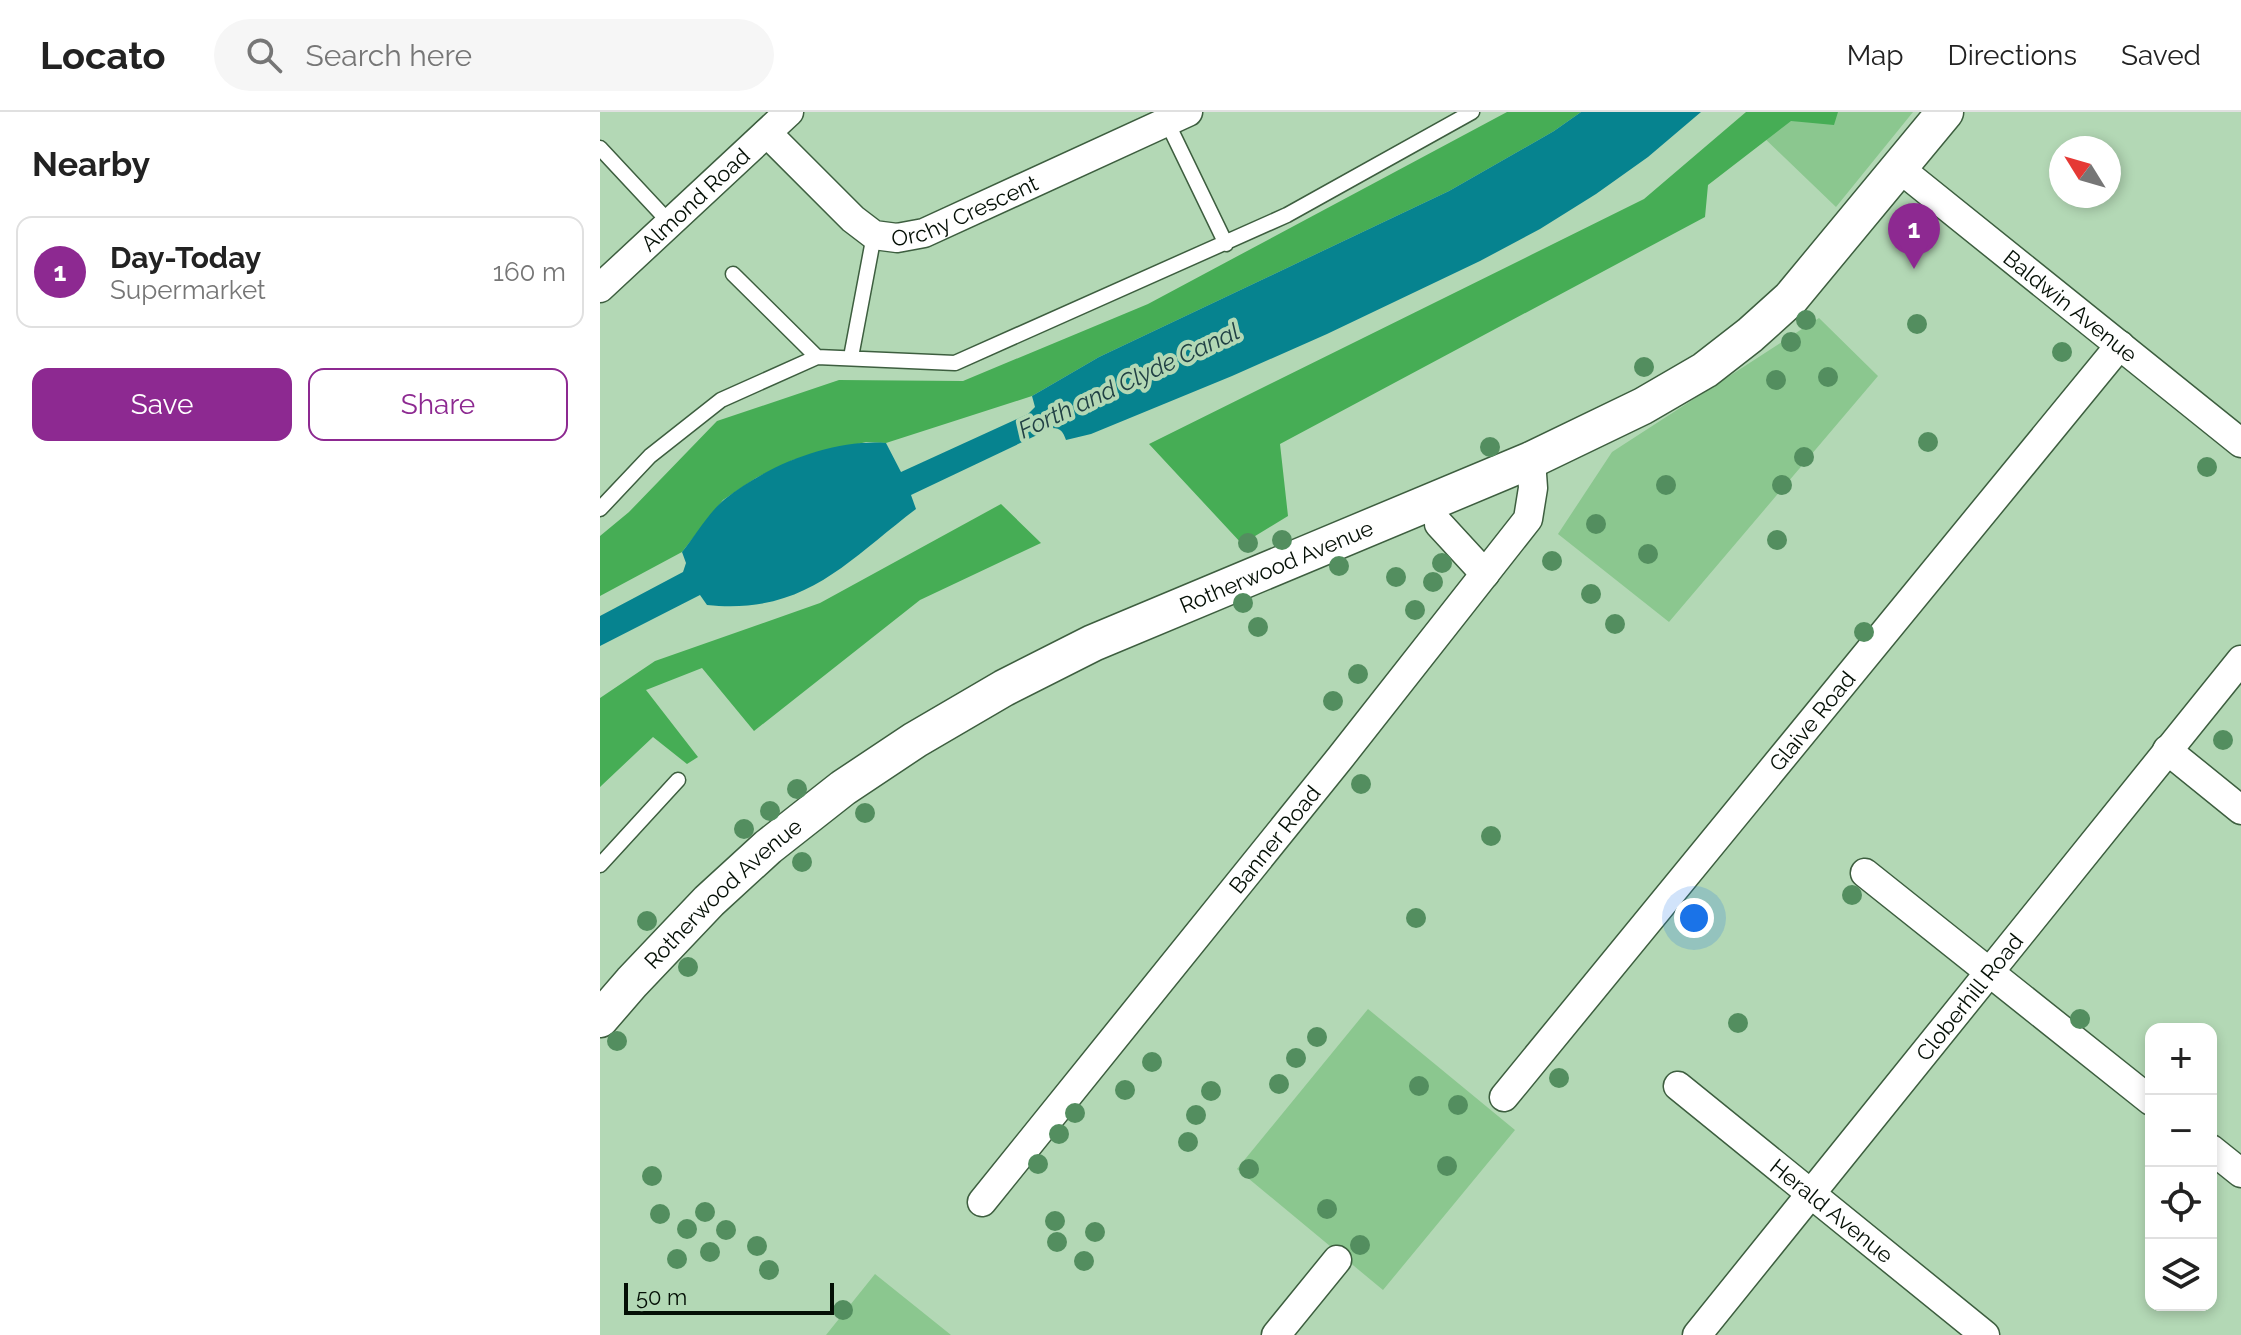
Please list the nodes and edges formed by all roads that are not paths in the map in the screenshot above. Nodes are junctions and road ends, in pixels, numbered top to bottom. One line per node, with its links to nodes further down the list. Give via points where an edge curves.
1 (789, 112): 5 (street, Almond Road)
2 (1472, 112): 10 (lane)
3 (1945, 112): 7 (street, Rotherwood Avenue)
4 (1178, 117): 9 (street, Orchy Crescent, via 924,233); 10 (lane)
5 (767, 133): 8 (street, Almond Road); 9 (street, Orchy Crescent)
6 (600, 148): 8 (lane)
7 (1899, 168): 13 (street, Baldwin Avenue); 17 (street, Rotherwood Avenue, via 1791,298 1750,335 1705,370 1643,406)
8 (670, 223): 12 (street, Almond Road)
9 (874, 235): 15 (lane)
10 (1226, 244): 15 (lane, via 955,363)
11 (733, 274): 14 (lane)
12 (600, 288)
13 (2120, 345): 16 (street, Baldwin Avenue); 31 (street, Glaive Road)
14 (817, 357): 15 (lane); 18 (lane, via 721,400 650,456)
15 (851, 357)
16 (2241, 443)
17 (1531, 460): 20 (street, Banner Road, via 1528,519); 28 (street, Rotherwood Avenue, via 1093,643 915,740 768,847 709,901)
18 (600, 509)
19 (1439, 524): 20 (street)
20 (1485, 574): 35 (street, Banner Road)
21 (2241, 660): 22 (street, Cloberhill Road)
22 (2167, 750): 24 (street); 27 (street, Cloberhill Road)
23 (678, 780): 25 (lane)
24 (2241, 810)
25 (600, 865)
26 (1865, 873): 27 (street)
27 (1988, 973): 30 (street); 34 (street, Cloberhill Road)
28 (600, 1019)
29 (1678, 1086): 34 (street, Herald Avenue)
30 (2145, 1096)
31 (1504, 1097)
32 (2217, 1154): 33 (street)
33 (2241, 1173)
34 (1811, 1193): 38 (street, Cloberhill Road); 39 (street, Herald Avenue)
35 (982, 1202)
36 (1337, 1260): 37 (street)
37 (1276, 1335)
38 (1697, 1335)
39 (1985, 1335)

